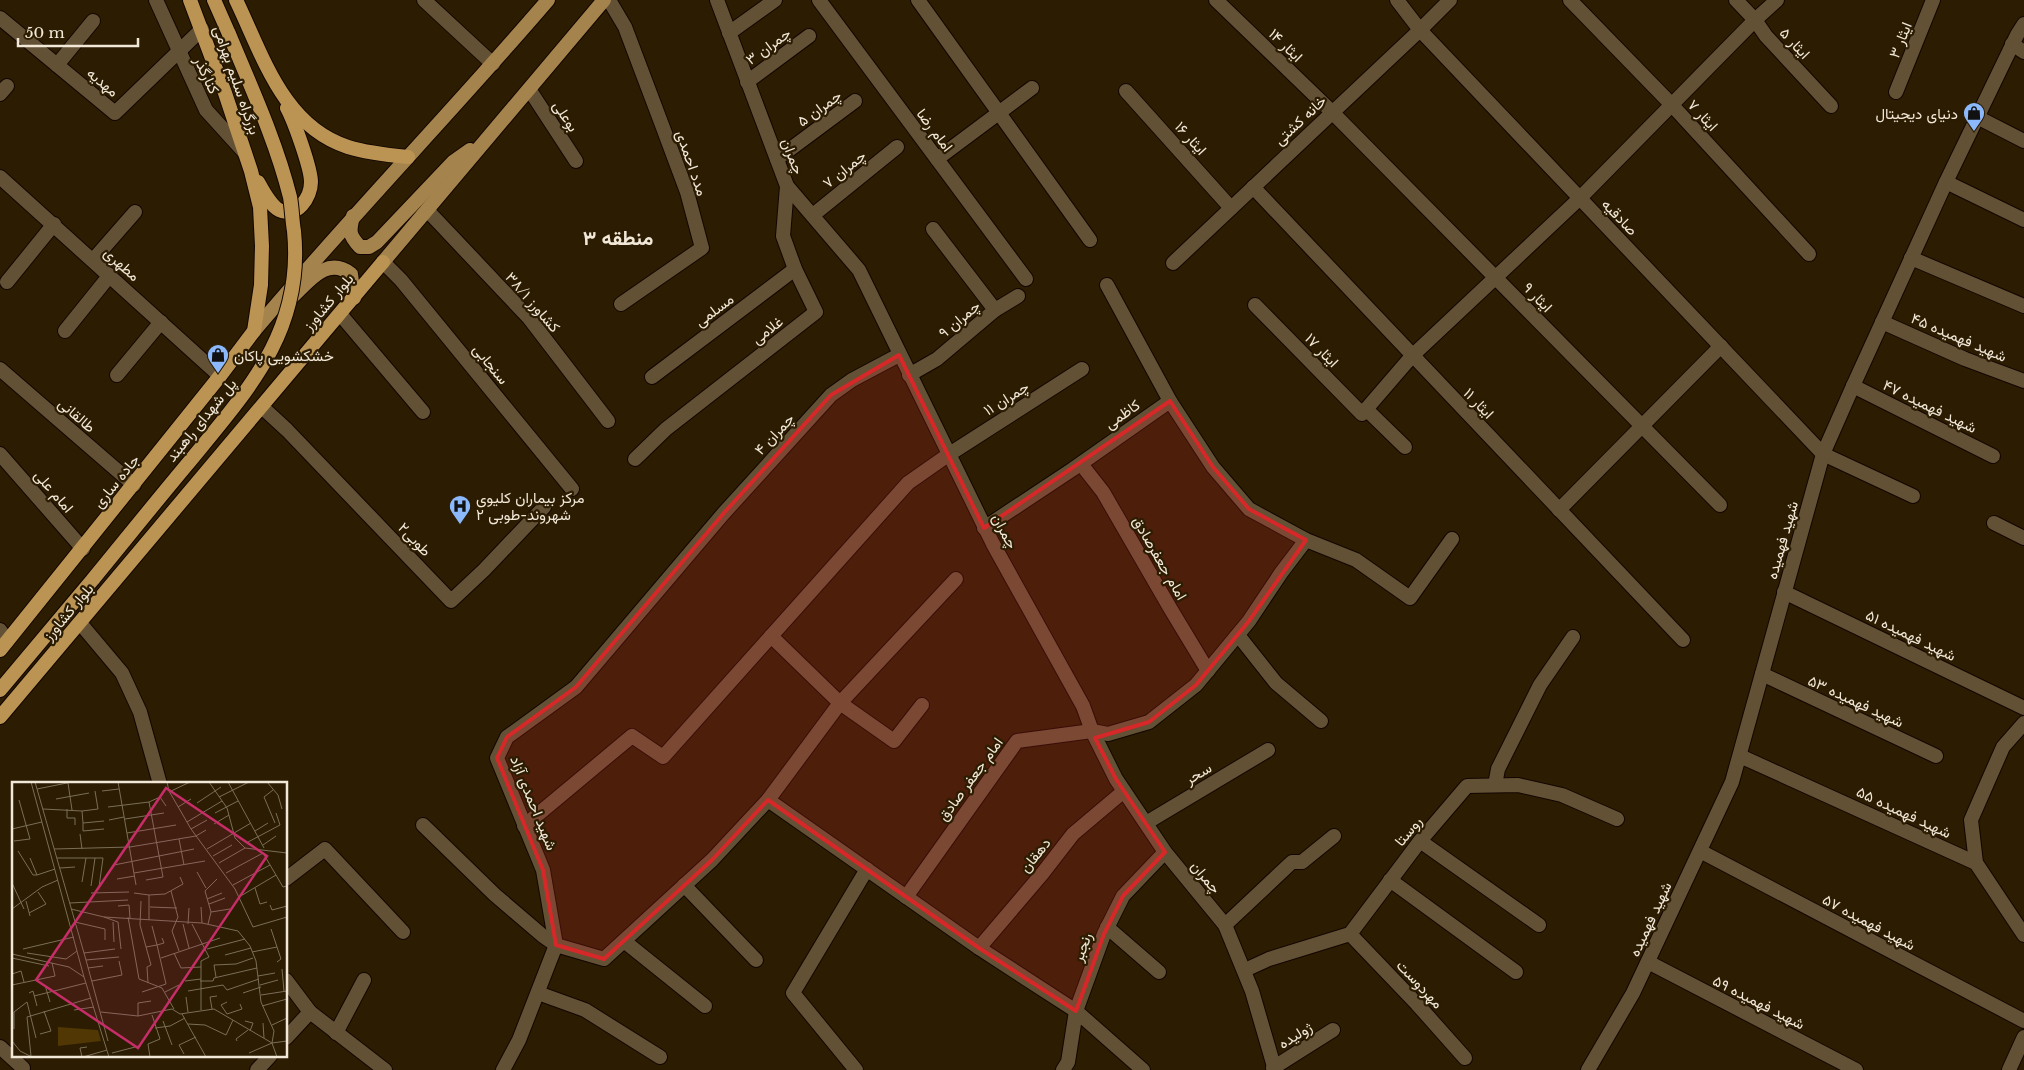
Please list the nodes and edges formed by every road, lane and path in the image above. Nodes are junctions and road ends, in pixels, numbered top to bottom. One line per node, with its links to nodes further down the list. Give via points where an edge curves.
1 (156, 0): 29 (street, کنارگذر)
2 (190, 0): 24 (highway, بزرگراه سلیم بهرامی)
3 (214, 0): 136 (highway, پل شهدای راهبند, bridge, via 274,147 290,198 296,265 290,305 269,356 243,396)
4 (236, 0): 33 (highway)
5 (424, 0): 30 (street)
6 (548, 0): 30 (main road)
7 (604, 0): 35 (main road, بلوار کشاورز)
8 (609, 0): 80 (street, مدد احمدی, via 625,27 662,125 687,192 702,248)
9 (717, 0): 26 (street, چمران)
10 (775, 0): 26 (street)
11 (819, 0): 50 (street, امام رضا)
12 (918, 0): 41 (street)
13 (1216, 0): 42 (street, ایثار ۱۴)
14 (1397, 0): 25 (street, صادقیه)
15 (1450, 0): 25 (street, خانه کشتی)
16 (1570, 0): 39 (street, ایثار ۷)
17 (1736, 0): 22 (street, ایثار ۵)
18 (1777, 0): 22 (street)
19 (1933, 0): 37 (street, ایثار ۳)
20 (0, 18): 31 (street, مهدیه)
21 (93, 20): 31 (street)
22 (1755, 20): 39 (street); 40 (street, ایثار ۵)
23 (2024, 24): 28 (street, شهید فهمیده)
24 (202, 29): 29 (street, مهدیه); 47 (highway, بزرگراه سلیم بهرامی)
25 (1420, 30): 42 (street, خانه کشتی); 57 (street, صادقیه)
26 (729, 33): 32 (street, چمران)
27 (809, 36): 32 (street, چمران ۳)
28 (2018, 48): 43 (street, شهید فهمیده)
29 (179, 52): 31 (street, مهدیه, via 115,114); 47 (street, کنارگذر, via 206,110)
30 (493, 64): 48 (main road)
31 (57, 65)
32 (747, 82): 49 (street, چمران)
33 (277, 87): 48 (highway, via 294,111 327,138 377,154); 52 (highway, via 292,118 307,164 311,181 309,195 301,206 291,212 279,210 268,199)
34 (1032, 88): 41 (street)
35 (529, 89): 44 (main road, بلوار کشاورز); 51 (street, بوعلی)
36 (1126, 91): 58 (street, ایثار ۱۶)
37 (1896, 92)
38 (855, 101): 49 (street, چمران ۵)
39 (1671, 104): 57 (street); 67 (street, ایثار ۷)
40 (1832, 106)
41 (1000, 112): 50 (street); 66 (street)
42 (1332, 112): 56 (street, خانه کشتی); 74 (street, ایثار ۹)
43 (1977, 118): 45 (street); 53 (street, شهید فهمیده)
44 (491, 134): 59 (main road, بلوار کشاورز); 62 (main road, via 453,162 369,247 360,247 351,238)
45 (2024, 140)
46 (897, 147): 61 (street, چمران ۷)
47 (245, 153): 52 (highway, بزرگراه سلیم بهرامی)
48 (408, 157): 62 (main road)
49 (777, 159): 55 (street, چمران)
50 (936, 159): 75 (street, امام رضا)
51 (576, 161)
52 (251, 171): 87 (highway, via 260,207 262,246 261,285)
53 (1946, 182): 63 (street); 68 (street, شهید فهمیده)
54 (2, 184): 64 (street, مطهری)
55 (787, 186): 61 (street, چمران); 72 (street, غلامی, via 783,236)
56 (1253, 188): 58 (street, خانه کشتی); 91 (street, ایثار ۱۱)
57 (1580, 198): 74 (street); 89 (street, صادقیه)
58 (1232, 208): 71 (street, خانه کشتی)
59 (427, 210): 70 (main road, بلوار کشاورز); 104 (street, کشاورز ۳۸/۱, via 529,318)
60 (135, 212): 69 (street)
61 (812, 215): 90 (street, چمران, via 859,270)
62 (352, 216): 87 (main road)
63 (2024, 220)
64 (54, 224): 69 (street, مطهری); 76 (street)
65 (934, 229): 83 (street, چمران ۹)
66 (1090, 240)
67 (1809, 254)
68 (1911, 258): 82 (street); 86 (street, شهید فهمیده)
69 (93, 260): 73 (street, مطهری)
70 (383, 262): 79 (highway, بلوار کشاورز); 114 (street, سنجابی)
71 (1173, 263)
72 (795, 269): 97 (street, مسلمی); 111 (street, غلامی, via 816,312 666,429)
73 (110, 276): 85 (street, مطهری); 88 (street)
74 (1496, 277): 91 (street); 105 (street, ایثار ۹)
75 (1026, 279)
76 (7, 282)
77 (1107, 285): 100 (street)
78 (1018, 296): 83 (street)
79 (354, 298): 84 (highway, بلوار کشاورز); 87 (main road, via 351,274 342,268 323,269)
80 (621, 304)
81 (1255, 305): 102 (street, ایثار ۱۷, via 1362,414)
82 (2024, 306)
83 (995, 310): 95 (street, چمران ۹, via 937,359)
84 (340, 314): 101 (highway, بلوار کشاورز); 103 (street)
85 (161, 322): 94 (street); 96 (street, مطهری)
86 (1882, 322): 98 (street, شهید فهمیده ۴۵); 99 (street, شهید فهمیده)
87 (254, 330): 96 (highway, جاده ساری)
88 (65, 331)
89 (1720, 346): 105 (street); 108 (street, صادقیه)
90 (899, 354): 95 (street, چمران); 125 (street, چمران ۴, via 831,395)
91 (1412, 356): 102 (street); 118 (street, ایثار ۱۱)
92 (1082, 369): 109 (street, چمران ۱۱)
93 (0, 370): 113 (street, طالقانی)
94 (116, 375)
95 (909, 375): 109 (street, چمران)
96 (220, 376): 113 (highway, جاده ساری)
97 (652, 377)
98 (2024, 381)
99 (1852, 386): 108 (street, شهید فهمیده); 110 (street, شهید فهمیده ۴۷)
100 (1170, 401): 112 (street, کاظمی); 122 (street, via 1213,467 1249,509)
101 (262, 407): 117 (street, طوبی۲, via 451,601); 128 (highway, بلوار کشاورز)
102 (1366, 409): 106 (street, ایثار ۱۷)
103 (423, 412)
104 (608, 421)
105 (1642, 426): 116 (street, ایثار ۹); 118 (street)
106 (1405, 447)
107 (0, 454): 124 (street, امام علی)
108 (1823, 454): 115 (street); 127 (street, شهید فهمیده)
109 (948, 455): 120 (street, چمران); 130 (street, چمران ۱۱, via 908,483)
110 (1993, 456)
111 (635, 459)
112 (1081, 464): 120 (street, کاظمی); 134 (street, امام جعفرصادق, via 1103,492)
113 (134, 485): 124 (highway, جاده ساری)
114 (572, 489)
115 (1913, 496)
116 (1720, 505)
117 (544, 507)
118 (1559, 510): 133 (street, ایثار ۱۱)
119 (1994, 523): 121 (street)
120 (984, 528): 143 (street, چمران, via 1083,706)
121 (2024, 538)
122 (1306, 540): 123 (street, via 1356,560 1410,598); 129 (street, امام جعفر صادق, via 1280,572)
123 (1452, 540)
124 (83, 549): 132 (highway, جاده ساری)
125 (689, 554): 154 (street, شهید احمدی آزاد, via 576,687 507,737 497,758)
126 (956, 579): 137 (street)
127 (1784, 592): 135 (street, شهید فهمیده); 139 (street, شهید فهمیده ۵۱)
128 (80, 623): 140 (highway, بلوار کشاورز); 147 (street, via 122,673 140,712)
129 (1238, 635): 134 (street, امام جعفر صادق); 141 (street, via 1276,683)
130 (771, 636): 137 (street); 154 (street, چمران ۱۱, via 663,757 632,736)
131 (1572, 637): 148 (street, via 1540,685 1498,769)
132 (2, 640)
133 (1683, 640)
134 (1208, 671): 143 (street, امام جعفر صادق, via 1196,686 1149,722 1108,734)
135 (1762, 674): 145 (street, شهید فهمیده); 146 (street, شهید فهمیده ۵۳)
136 (0, 690)
137 (840, 703): 138 (street, via 894,741); 150 (street)
138 (922, 705)
139 (2024, 708)
140 (0, 717)
141 (1321, 721)
142 (2024, 723): 159 (street, via 2004,747 1971,820)
143 (1092, 731): 149 (street, چمران); 164 (street, امام جعفر صادق, via 1018,741)
144 (1268, 750): 152 (street, سحر)
145 (1740, 756): 157 (street, شهید فهمیده, via 1732,782); 159 (street, شهید فهمیده ۵۵)
146 (1936, 756)
147 (159, 782)
148 (1495, 785): 151 (street, روستا, via 1518,785 1562,795); 156 (street, روستا, via 1468,786)
149 (1124, 791): 152 (street, چمران); 173 (street, دهقان, via 1073,834)
150 (768, 800): 160 (street); 163 (street)
151 (1617, 819)
152 (1146, 823): 158 (street, چمران)
153 (423, 825): 172 (street, via 495,895)
154 (524, 826): 172 (street, شهید احمدی آزاد, via 543,870)
155 (1334, 836): 165 (street, via 1302,862 1292,862)
156 (1420, 841): 162 (street, روستا); 166 (street)
157 (1700, 851): 175 (street, شهید فهمیده); 185 (street, شهید فهمیده ۵۷)
158 (1165, 852): 165 (street, چمران); 167 (street, رنجبر, via 1123,896)
159 (1976, 863): 170 (street)
160 (867, 870): 164 (street); 202 (street, via 793,992)
161 (288, 877): 168 (street, via 325,849)
162 (1390, 880): 169 (street, روستا); 178 (street)
163 (684, 885): 171 (street); 174 (street)
164 (906, 897): 173 (street)
165 (1225, 925): 176 (street, چمران)
166 (1539, 925)
167 (1107, 927): 177 (street); 183 (street, رنجبر)
168 (403, 932)
169 (1350, 934): 176 (street, via 1269,959); 195 (street, مهردوست)
170 (2024, 935)
171 (624, 941): 172 (street, via 604,959); 182 (street)
172 (556, 945): 181 (street)
173 (979, 948): 183 (street)
174 (756, 960)
175 (1648, 962): 197 (street, شهید فهمیده); 205 (street, شهید فهمیده ۵۹)
176 (1245, 970): 198 (street, چمران)
177 (1159, 972)
178 (1516, 972)
179 (364, 980): 187 (street)
180 (288, 983): 184 (street)
181 (538, 993): 191 (street, via 585,1010); 201 (street)
182 (705, 1006)
183 (1076, 1011): 203 (street, رنجبر, via 1068,1062); 204 (street)
184 (310, 1012): 187 (street); 188 (street)
185 (2024, 1021)
186 (1334, 1030): 198 (street, ژولیده)
187 (336, 1033): 200 (street)
188 (288, 1036)
189 (2024, 1037): 206 (street)
190 (0, 1047): 193 (street)
191 (660, 1056)
192 (12, 1058): 196 (street)
193 (12, 1058)
194 (268, 1058): 199 (street)
195 (1465, 1058)
196 (23, 1068)
197 (1593, 1068)
198 (1274, 1069)
199 (257, 1070)
200 (384, 1070)
201 (503, 1070)
202 (856, 1070)
203 (1063, 1070)
204 (1143, 1070)
205 (1856, 1070)
206 (2009, 1070)

